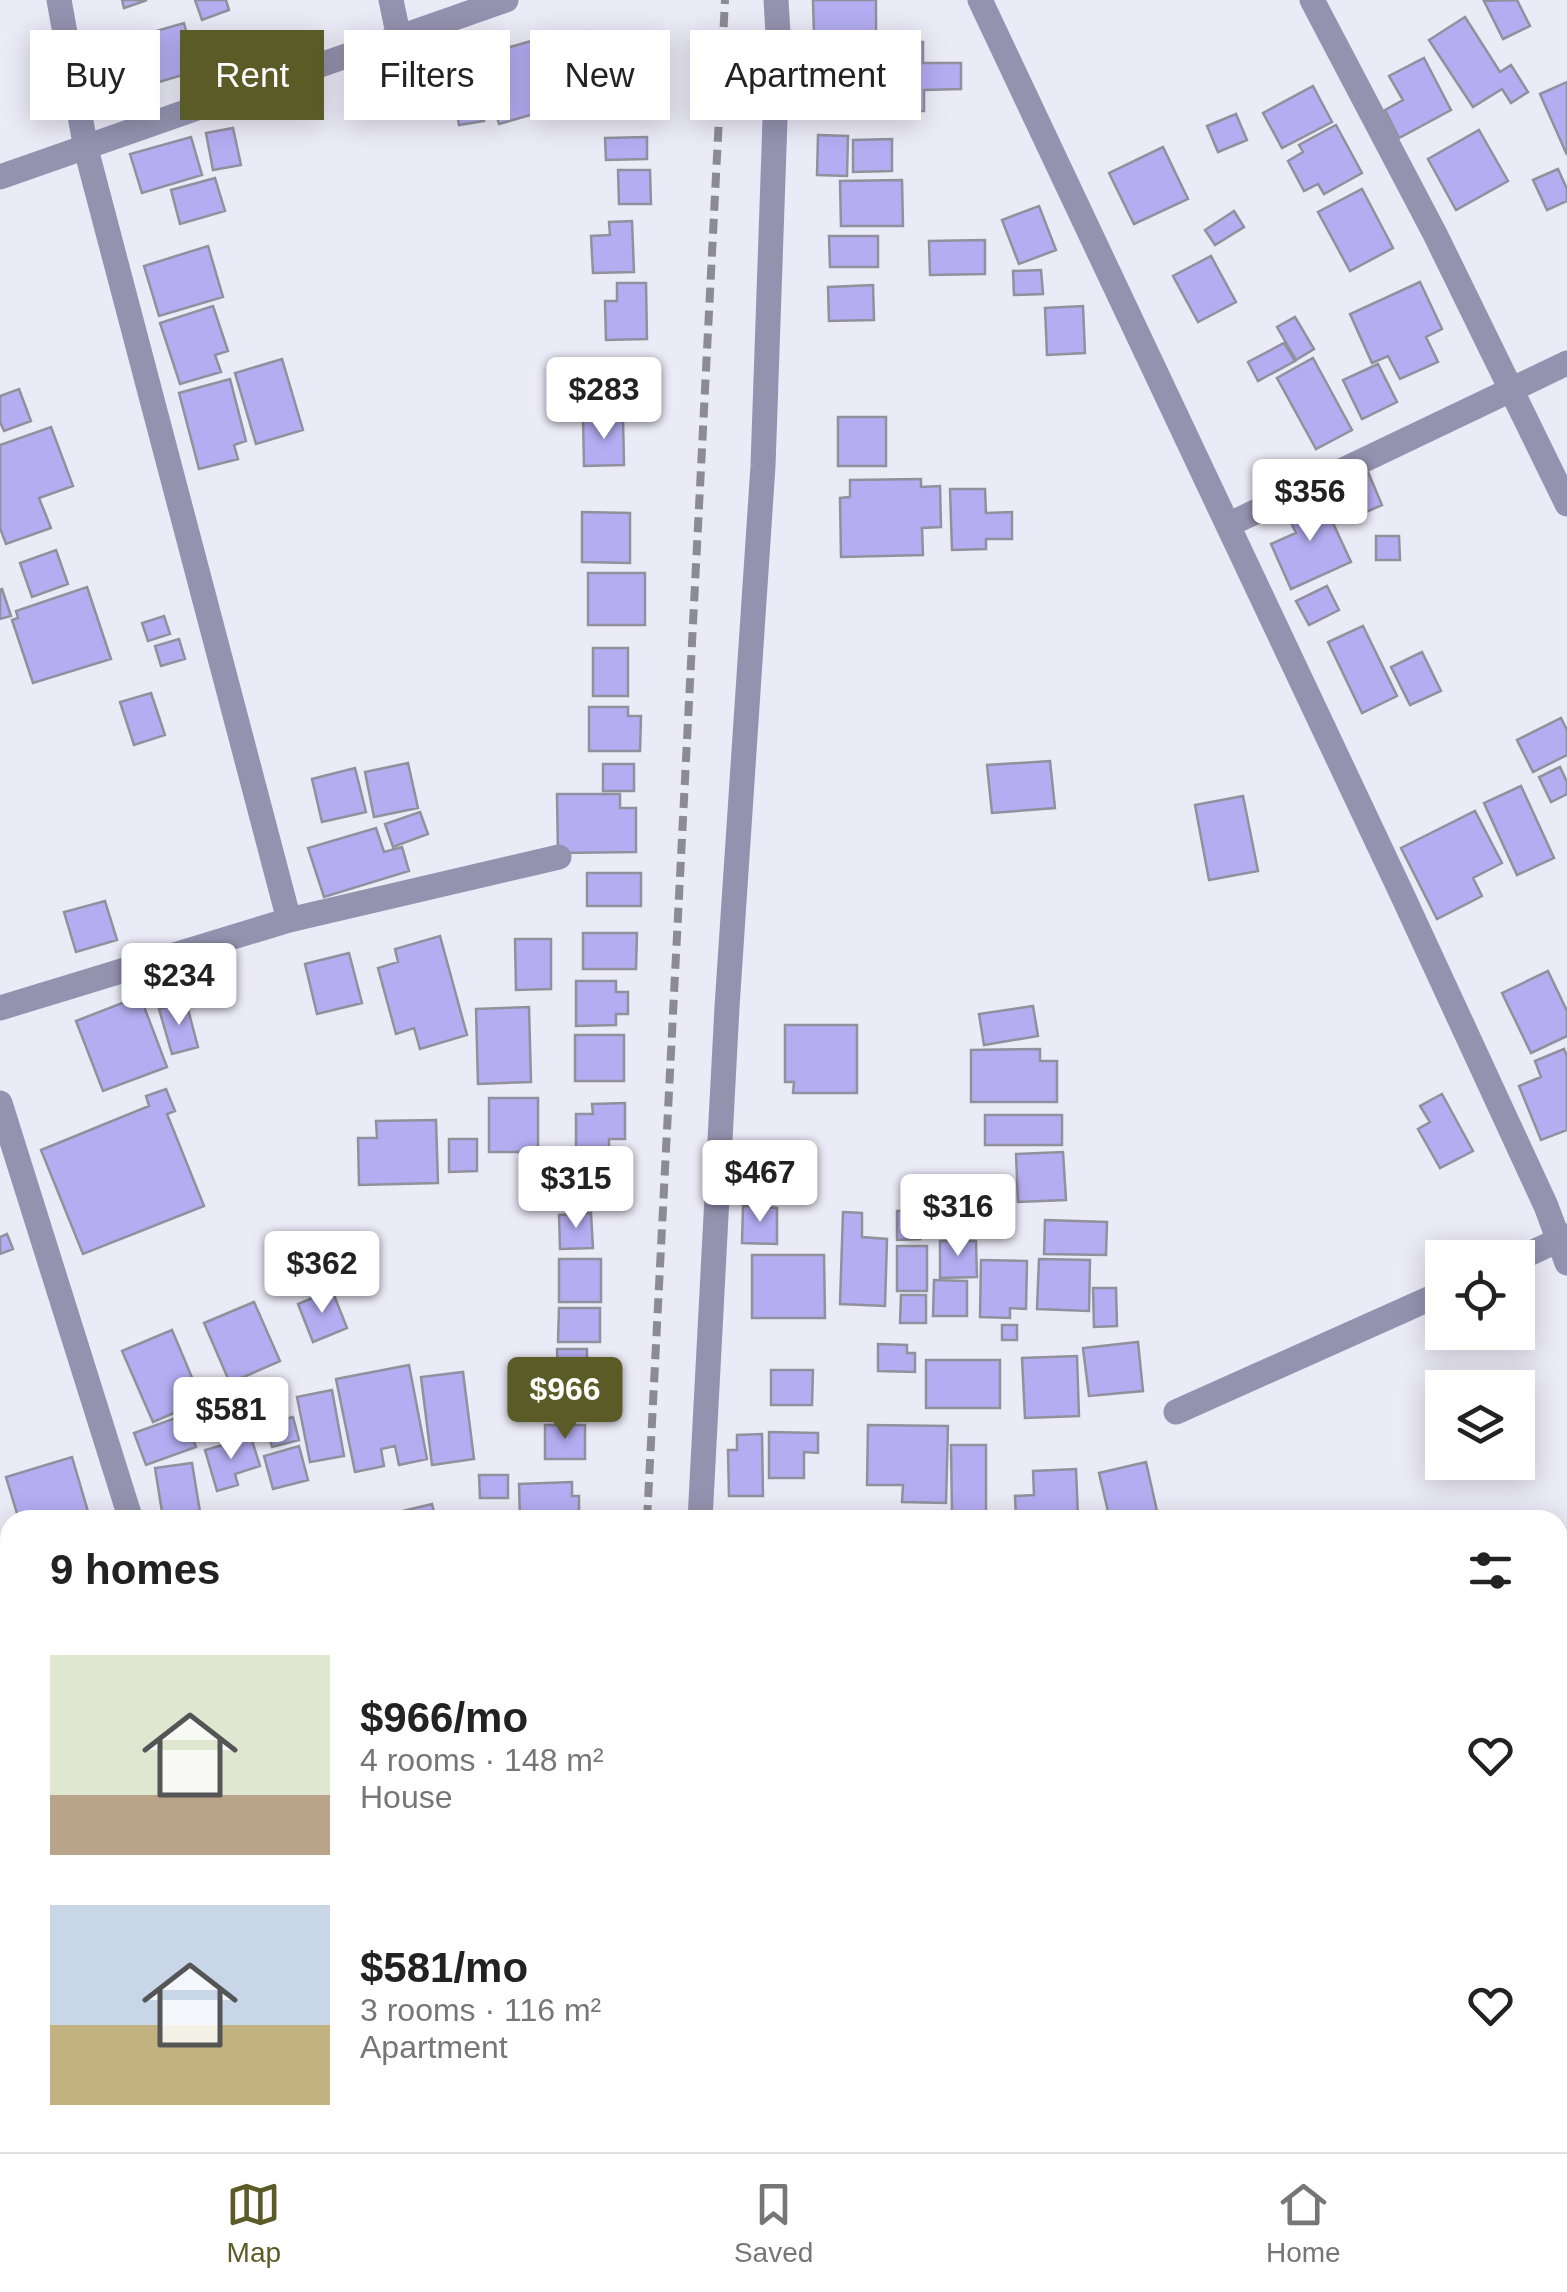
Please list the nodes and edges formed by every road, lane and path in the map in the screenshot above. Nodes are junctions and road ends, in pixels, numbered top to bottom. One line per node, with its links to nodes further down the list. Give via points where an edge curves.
1 (59, 0): 10 (street)
2 (391, 0): 7 (street)
3 (506, 0): 8 (street)
4 (776, 0): 25 (street, via 763,466)
5 (980, 0): 15 (street)
6 (1312, 0): 13 (street)
7 (397, 30)
8 (422, 30)
9 (344, 58): 10 (street)
10 (86, 149): 11 (street); 17 (street)
11 (0, 177)
12 (1567, 363): 13 (street)
13 (1512, 390): 14 (street); 15 (street)
14 (1567, 504)
15 (1228, 525): 20 (street)
16 (559, 856): 17 (street)
17 (289, 920): 18 (street)
18 (0, 1008)
19 (0, 1103): 24 (street)
20 (1564, 1247): 21 (street)
21 (1535, 1255)
22 (1425, 1300): 23 (street)
23 (1176, 1412)
24 (129, 1510)
25 (701, 1510)

